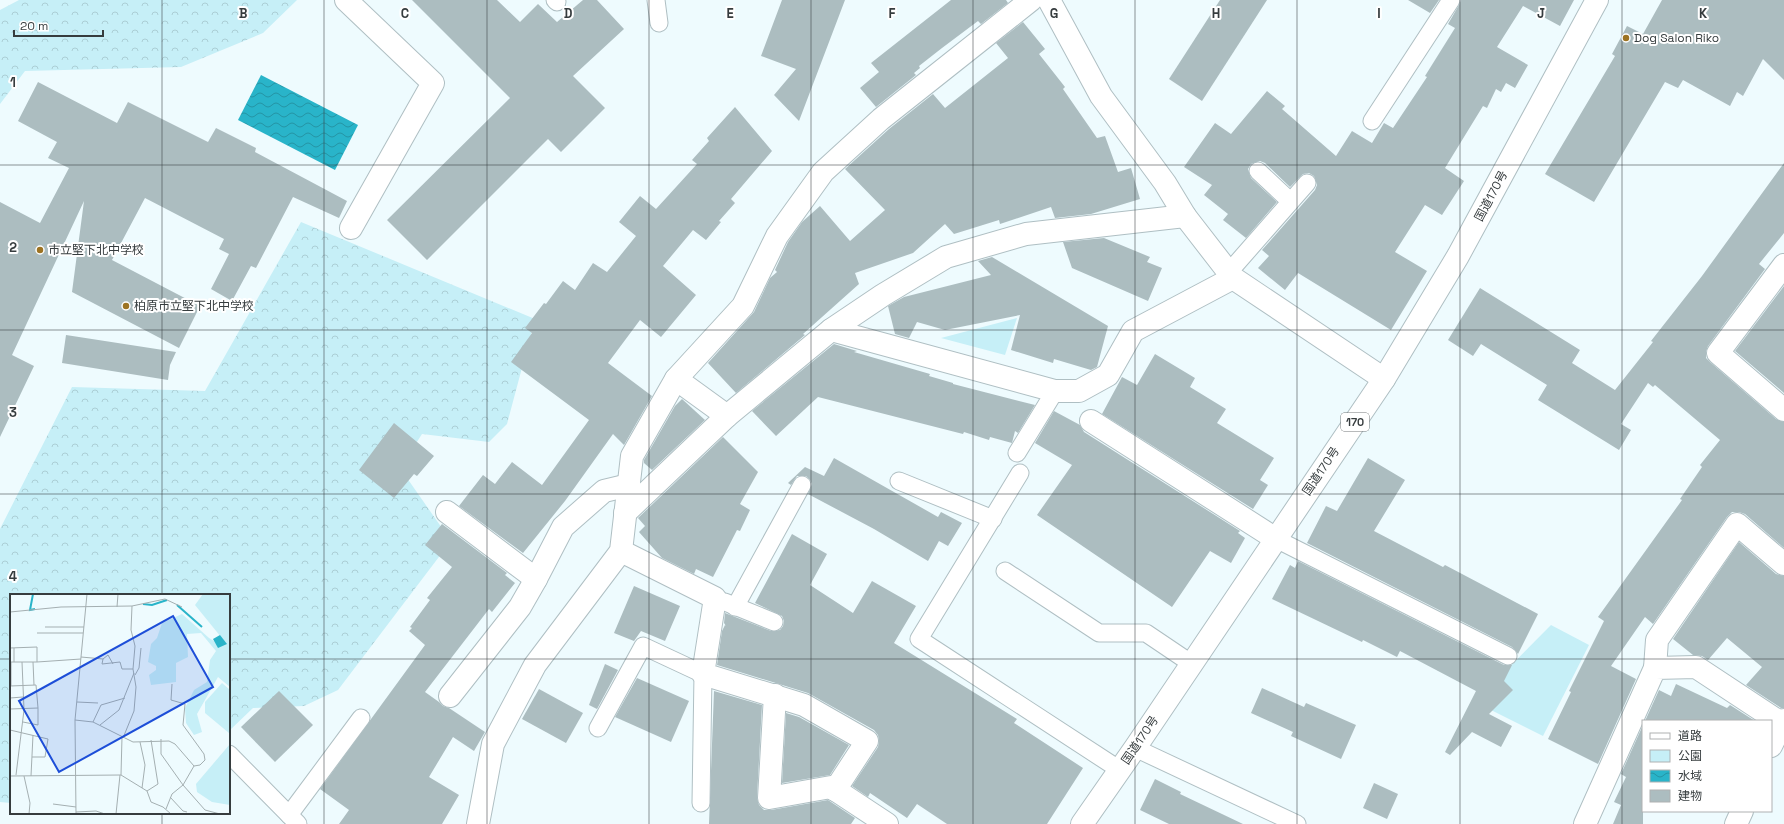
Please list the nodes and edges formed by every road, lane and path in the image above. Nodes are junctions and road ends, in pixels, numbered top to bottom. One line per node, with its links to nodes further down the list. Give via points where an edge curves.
1 (346, 0): 12 (main road, via 433,83)
2 (656, 0): 6 (lane)
3 (1451, 0): 7 (lane)
4 (1597, 0): 17 (main road, 国道170号 / 170, via 1458,256)
5 (1046, 1): 11 (main road, via 1101,96 1166,184); 16 (main road, via 881,119 823,172 777,236 743,306)
6 (659, 23)
7 (1372, 121)
8 (1258, 171): 10 (lane)
9 (1307, 183): 10 (lane)
10 (1290, 201): 14 (lane)
11 (1185, 216): 14 (main road); 15 (main road, via 1026,234 946,257)
12 (351, 228)
13 (1784, 265): 19 (main road, via 1718,353)
14 (1231, 275): 17 (main road); 18 (main road, via 1132,332 1108,375 1080,391)
15 (831, 330): 18 (main road); 20 (main road)
16 (676, 379): 20 (main road); 25 (main road, via 632,456)
17 (1384, 379): 30 (main road, 国道170号 / 170)
18 (1055, 391): 22 (lane)
19 (1784, 410)
20 (727, 416): 28 (main road)
21 (1091, 421): 30 (main road)
22 (1017, 452)
23 (1020, 473): 29 (lane)
24 (899, 481): 29 (lane)
25 (629, 485): 28 (main road); 34 (main road, via 604,491 563,527)
26 (802, 485): 36 (lane)
27 (447, 512): 34 (main road)
28 (625, 513): 31 (main road)
29 (993, 519): 50 (lane, via 919,639)
30 (1276, 538): 38 (lane); 39 (main road, 国道170号 / 170)
31 (621, 551): 35 (main road); 55 (main road, via 535,664 493,744)
32 (1784, 564): 40 (main road, via 1736,524 1658,640)
33 (1005, 571): 39 (lane, via 1099,633 1146,633)
34 (536, 579): 43 (main road, via 520,607)
35 (715, 598): 36 (lane); 41 (main road)
36 (735, 607): 37 (lane)
37 (774, 622)
38 (1508, 656)
39 (1192, 664): 48 (main road, 国道170号 / 170)
40 (1655, 668): 45 (main road, via 1696,667); 59 (main road)
41 (703, 674): 42 (main road); 46 (lane, via 643,646); 52 (lane)
42 (774, 695): 51 (main road, via 804,705 867,741); 51 (main road, via 768,798 831,787)
43 (450, 696)
44 (361, 718): 54 (lane)
45 (1783, 723): 47 (main road)
46 (598, 728)
47 (1772, 744)
48 (1135, 748): 50 (main road, 国道170号 / 170); 58 (lane)
49 (230, 755): 54 (lane)
50 (1120, 770): 57 (main road, 国道170号 / 170)
51 (835, 790): 56 (main road)
52 (701, 803)
53 (1742, 812): 60 (main road)
54 (294, 819)
55 (478, 824)
56 (887, 824)
57 (1082, 824)
58 (1297, 824)
59 (1585, 824)
60 (1736, 824)

